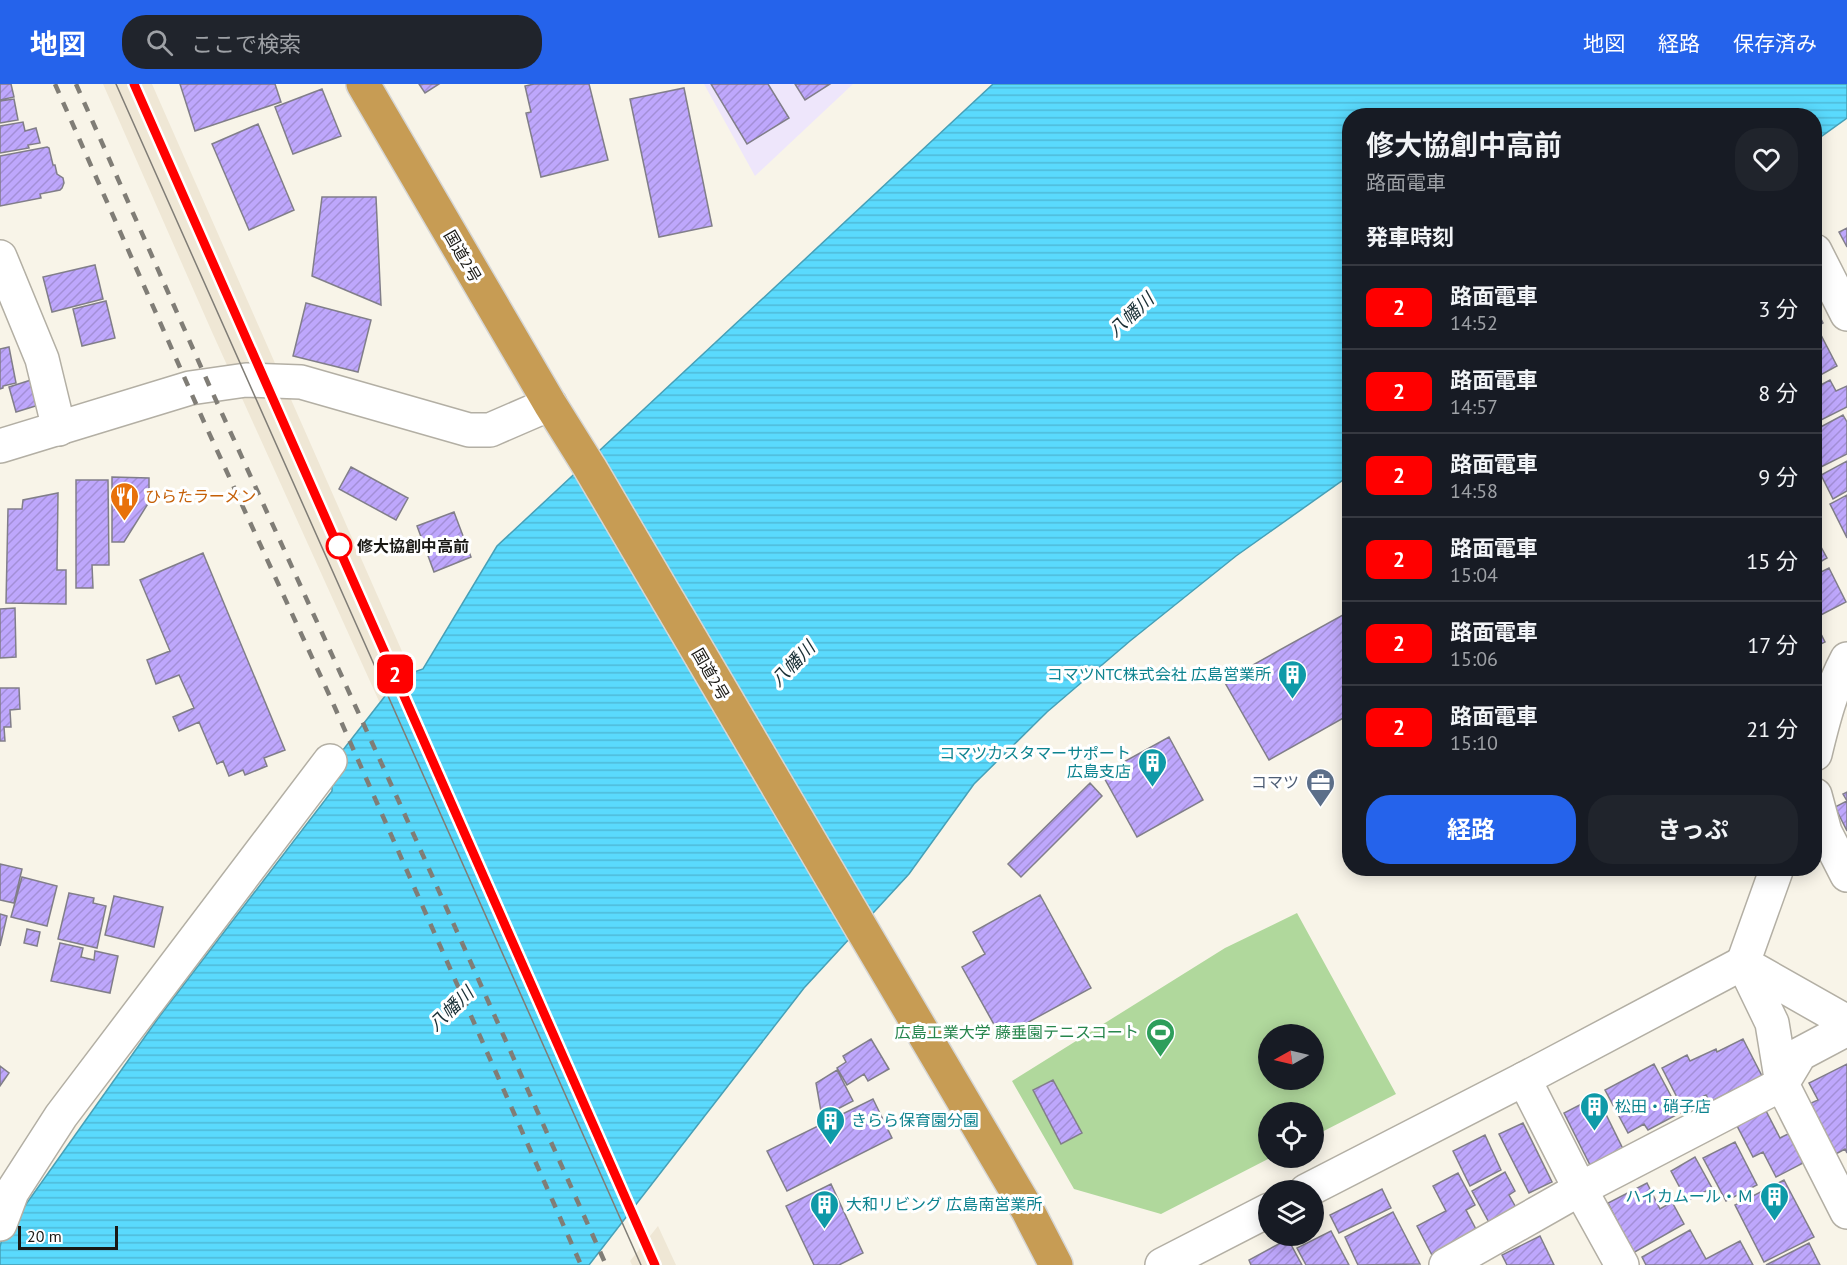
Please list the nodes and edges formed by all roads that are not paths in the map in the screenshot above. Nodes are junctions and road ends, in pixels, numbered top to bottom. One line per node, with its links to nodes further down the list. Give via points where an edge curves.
1 (363, 84): 5 (highway, 国道2号)
2 (0, 257): 6 (street, via 42,359)
3 (1822, 265): 4 (street)
4 (1847, 314)
5 (550, 404): 6 (street, via 490,430 469,430 301,381 246,380 190,388); 26 (highway, 国道2号, via 1027,1209)
6 (59, 429): 7 (street)
7 (0, 446)
8 (1847, 658): 9 (street)
9 (1829, 713): 10 (street)
10 (1822, 734)
11 (330, 760): 22 (street, via 61,1116)
12 (1822, 821): 13 (street)
13 (1847, 875)
14 (1774, 876): 15 (street)
15 (1743, 963): 16 (street); 18 (street); 19 (street, via 1772,1023)
16 (1847, 1022)
17 (1847, 1029): 19 (street, via 1800,1054)
18 (1524, 1079): 20 (street); 21 (street)
19 (1782, 1084): 21 (street); 23 (street)
20 (1324, 1182)
21 (1580, 1189): 28 (street); 29 (street)
22 (6, 1199): 25 (street)
23 (1847, 1212)
24 (1258, 1216): 27 (street)
25 (0, 1224)
26 (1056, 1265)
27 (1162, 1265)
28 (1446, 1265)
29 (1622, 1265)

